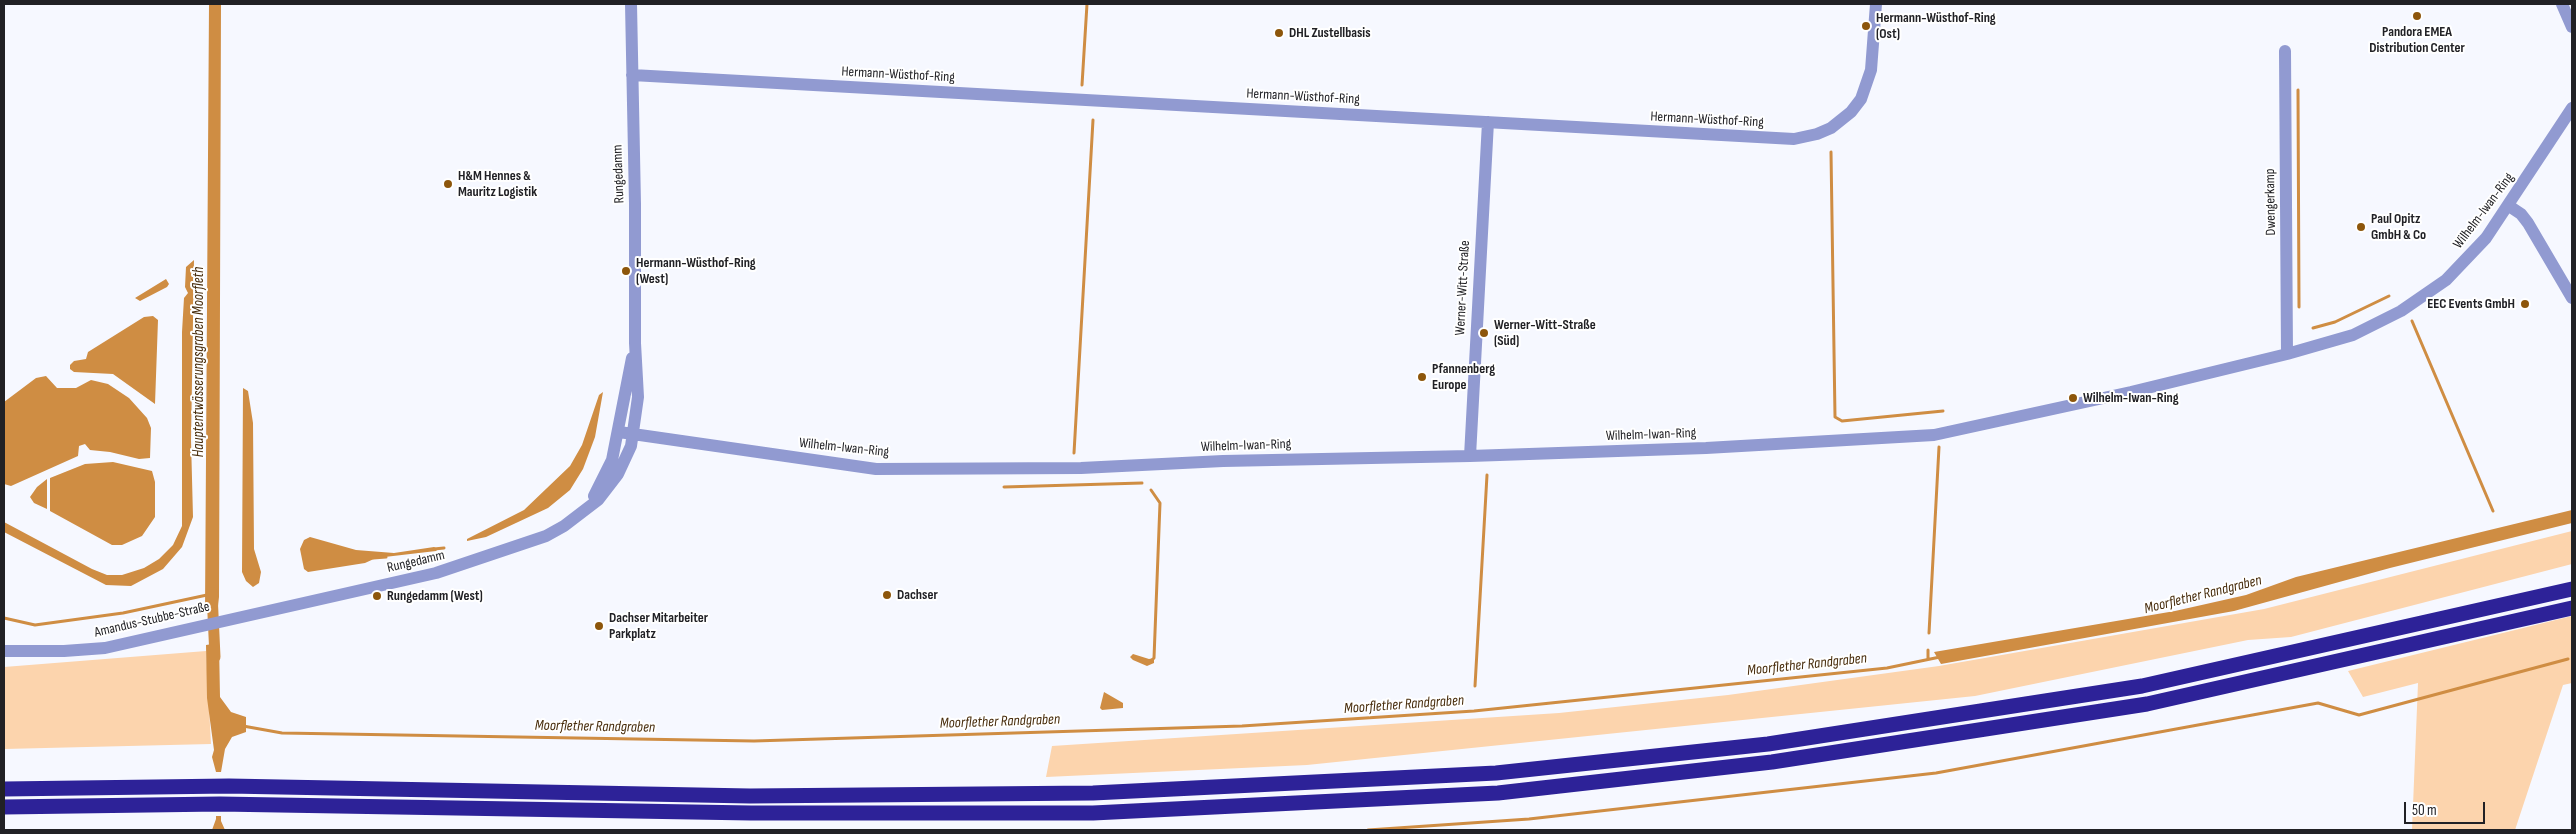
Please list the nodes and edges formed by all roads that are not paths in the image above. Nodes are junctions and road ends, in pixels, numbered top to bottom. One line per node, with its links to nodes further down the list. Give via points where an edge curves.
1 (631, 4): 6 (street, Rungedamm)
2 (1876, 4): 8 (street, Hermann-Wüsthof-Ring, via 1872,63 1866,90 1843,119 1817,134 1785,139)
3 (2562, 4): 4 (street)
4 (2572, 27)
5 (2284, 50): 12 (street, Dwengerkamp)
6 (632, 75): 8 (street, Hermann-Wüsthof-Ring); 11 (street, Rungedamm)
7 (2572, 108): 9 (street, Wilhelm-Iwan-Ring)
8 (1488, 122): 15 (street, Werner-Witt-Straße)
9 (2509, 206): 10 (street, via 2528,223); 12 (street, Wilhelm-Iwan-Ring, via 2467,260 2421,300 2353,335)
10 (2572, 298)
11 (635, 343): 13 (street, Rungedamm); 14 (street, Rungedamm, via 638,391)
12 (2287, 354): 15 (street, Wilhelm-Iwan-Ring, via 2131,392 1934,434 1706,448)
13 (619, 432): 14 (street, Wilhelm-Iwan-Ring); 16 (street, Rungedamm, via 612,460)
14 (634, 435): 15 (street, Wilhelm-Iwan-Ring, via 876,469 1081,468 1223,461); 16 (street, Rungedamm, via 626,459 610,487)
15 (1470, 456)
16 (582, 512): 19 (street, Rungedamm, via 546,536 459,567)
17 (2569, 590): 21 (highway, via 2142,686 1768,744 1496,774 1093,793 750,796 229,786)
18 (2572, 608): 22 (highway, via 2147,704 1772,762 1498,792 1093,813 751,813 229,804)
19 (246, 614): 20 (street, Amandus-Stubbe-Straße, via 105,648)
20 (4, 651)
21 (4, 789)
22 (4, 807)

